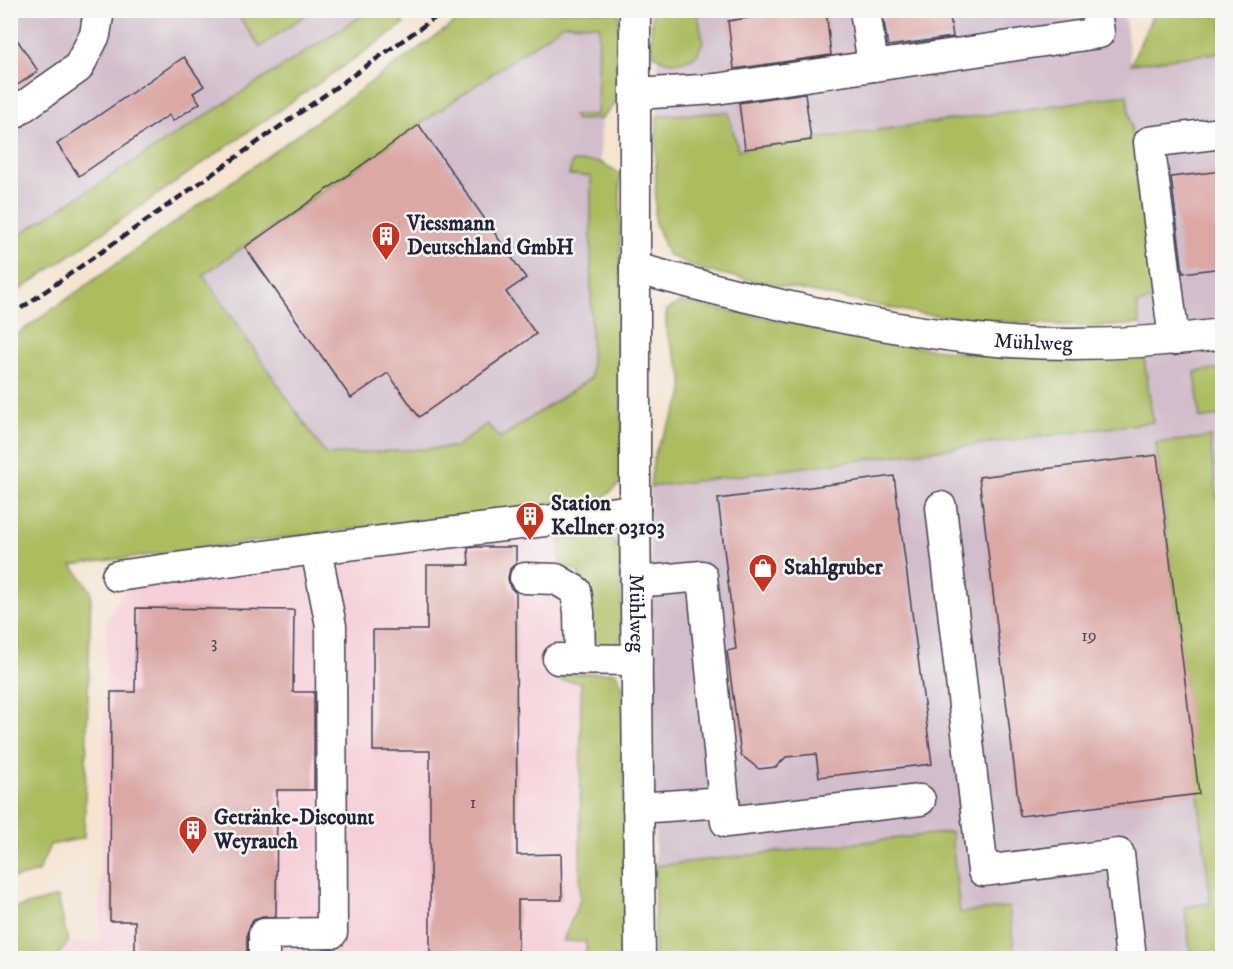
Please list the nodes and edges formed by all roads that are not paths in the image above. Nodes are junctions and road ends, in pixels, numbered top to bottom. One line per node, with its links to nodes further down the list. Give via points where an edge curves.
1 (99, 10): 7 (street, via 88,52 78,68)
2 (635, 10): 6 (street, Mühlweg)
3 (865, 10): 5 (street)
4 (1096, 10): 5 (street, via 1099,33)
5 (873, 66): 6 (street, via 716,90)
6 (636, 94): 9 (street, Mühlweg)
7 (10, 116)
8 (1222, 133): 11 (street, via 1149,142)
9 (635, 268): 11 (street, Mühlweg, via 724,293 886,326 979,339 1082,344); 13 (street, Mühlweg)
10 (1222, 334): 11 (street, Mühlweg)
11 (1174, 340)
12 (941, 507): 24 (street, via 983,871 1119,854)
13 (635, 510): 14 (street); 17 (street, Mühlweg)
14 (316, 549): 15 (street); 22 (street, via 331,626 332,933 264,934)
15 (117, 576)
16 (525, 578): 18 (street, via 556,579 576,591 579,612 569,659)
17 (636, 582): 18 (street, Mühlweg); 20 (street, via 702,576)
18 (637, 660): 21 (street, Mühlweg)
19 (920, 800): 20 (street, via 726,822)
20 (724, 802): 21 (street)
21 (638, 808): 23 (street, Mühlweg)
22 (264, 958)
23 (640, 958)
24 (1131, 958)

